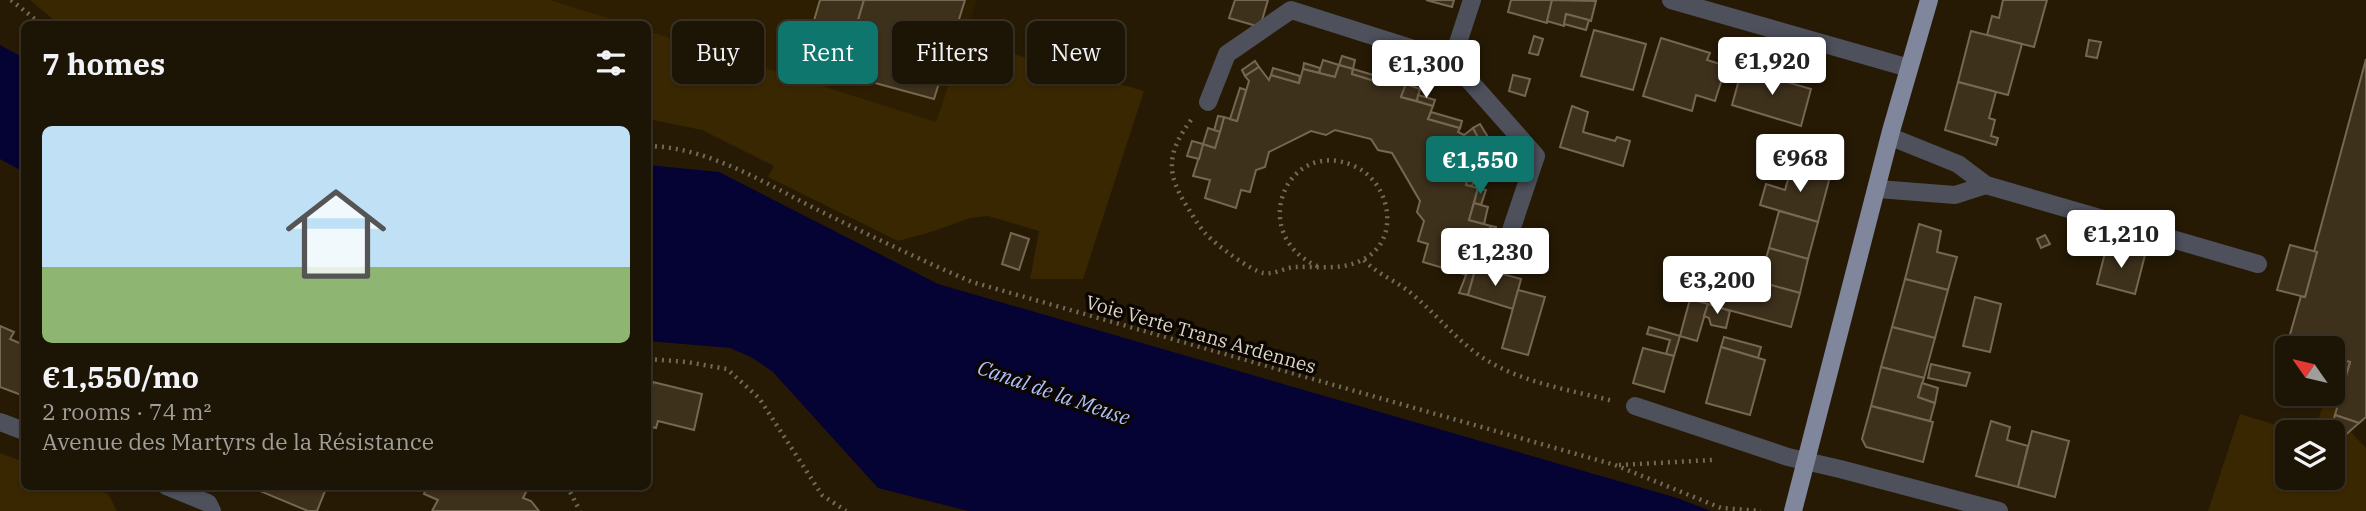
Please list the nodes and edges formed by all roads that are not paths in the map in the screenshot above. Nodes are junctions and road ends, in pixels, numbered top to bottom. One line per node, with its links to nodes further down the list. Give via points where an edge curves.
1 (1472, 0): 4 (street)
2 (1671, 0): 5 (street)
3 (1930, 0): 5 (main road)
4 (1452, 61): 6 (street, via 1291,10 1227,54); 10 (street, via 1536,156)
5 (1909, 68): 7 (main road)
6 (1208, 102)
7 (1891, 137): 8 (street, via 1958,164); 9 (main road)
8 (1986, 185): 9 (street, via 1955,195); 11 (street)
9 (1878, 189): 15 (main road)
10 (1502, 257)
11 (2258, 264)
12 (1634, 406): 15 (street)
13 (0, 422): 14 (street)
14 (21, 430)
15 (1806, 462): 18 (main road); 19 (street)
16 (176, 490): 17 (street, via 208,503)
17 (212, 511)
18 (1793, 511)
19 (1999, 511)

